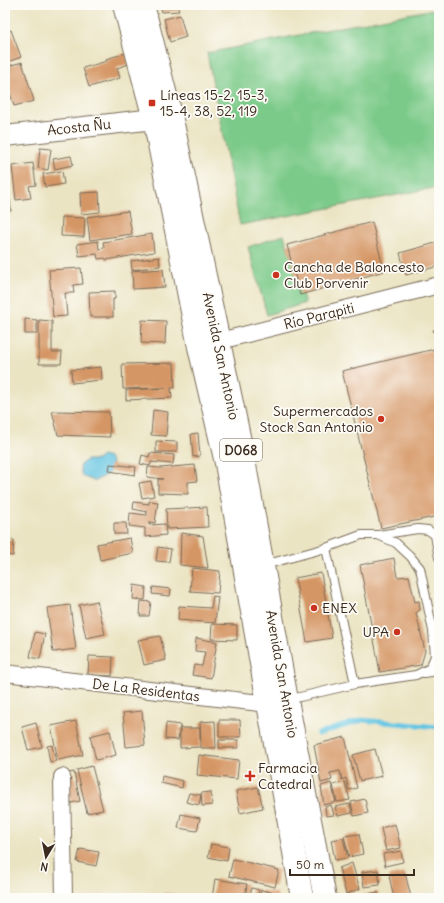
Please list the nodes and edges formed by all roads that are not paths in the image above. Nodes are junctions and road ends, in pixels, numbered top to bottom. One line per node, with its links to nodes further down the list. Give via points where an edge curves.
1 (124, 5): 3 (main road, Avenida San Antonio / D068)
2 (143, 5): 3 (main road, Avenida San Antonio / D068)
3 (162, 117): 4 (street, Acosta Ñu); 6 (main road, Avenida San Antonio / D068)
4 (5, 136)
5 (439, 285): 6 (street, Río Parapiti)
6 (209, 344): 10 (main road, Avenida San Antonio / D068, via 250,492); 15 (main road, Avenida San Antonio / D068, via 226,464)
7 (378, 534): 8 (lane, via 362,535); 9 (lane, via 428,530 435,534); 13 (lane, via 396,543 420,568 433,631 435,656 430,668)
8 (326, 548): 10 (lane); 14 (lane)
9 (439, 558)
10 (263, 565): 15 (main road, Avenida San Antonio / D068)
11 (439, 671): 13 (lane)
12 (5, 673): 15 (street, De La Residentas)
13 (416, 675): 14 (lane)
14 (355, 684): 15 (lane)
15 (277, 702): 18 (main road, Avenida San Antonio / D068); 19 (main road, Avenida San Antonio / D068)
16 (62, 777): 17 (street)
17 (64, 898)
18 (302, 898)
19 (325, 898)

